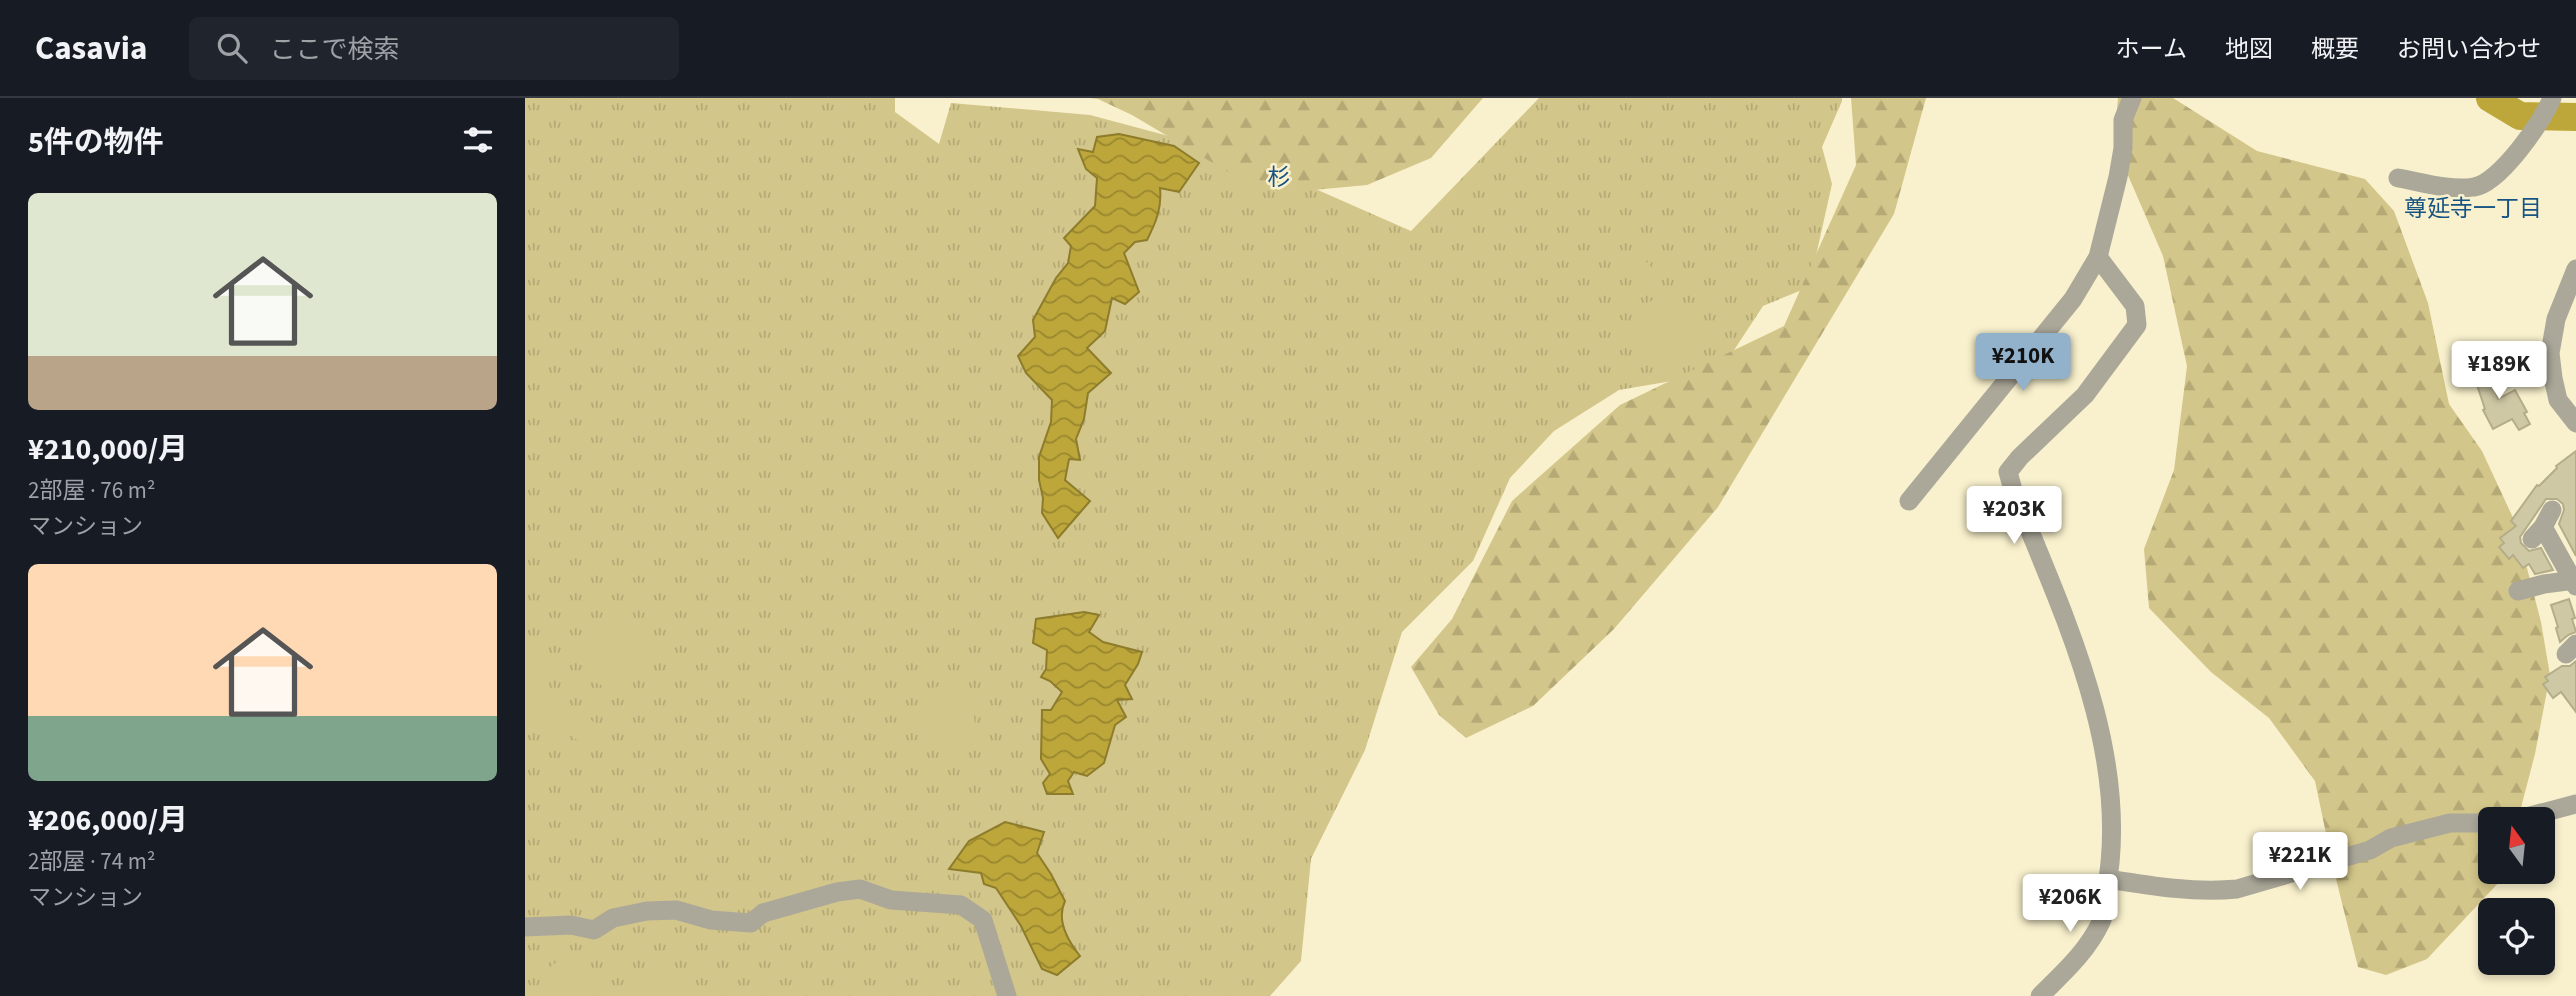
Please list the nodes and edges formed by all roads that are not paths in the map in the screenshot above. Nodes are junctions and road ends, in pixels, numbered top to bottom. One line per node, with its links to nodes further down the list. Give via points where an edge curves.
1 (2132, 98): 4 (street, via 2123,120 2119,177)
2 (2550, 101): 3 (street, via 2490,181 2462,188)
3 (2398, 178)
4 (2098, 257): 7 (street, via 2073,299); 14 (street, via 2135,306 2137,325 2085,395 2008,472 2086,678 2112,803)
5 (2576, 269): 6 (street, via 2556,319 2550,353 2558,400)
6 (2576, 423)
7 (1909, 500)
8 (2542, 525): 9 (street)
9 (2575, 582): 10 (street)
10 (2518, 591)
11 (2576, 804): 12 (street)
12 (2555, 810)
13 (2478, 823): 14 (street, via 2450,823 2391,838 2370,850 2237,889 2168,889)
14 (2109, 879): 17 (street, via 2103,920 2081,955)
15 (525, 927): 16 (street, via 571,925 594,930 613,918 647,911 751,923 763,913 860,889 891,900 961,905 983,919)
16 (1007, 996)
17 (2040, 996)

